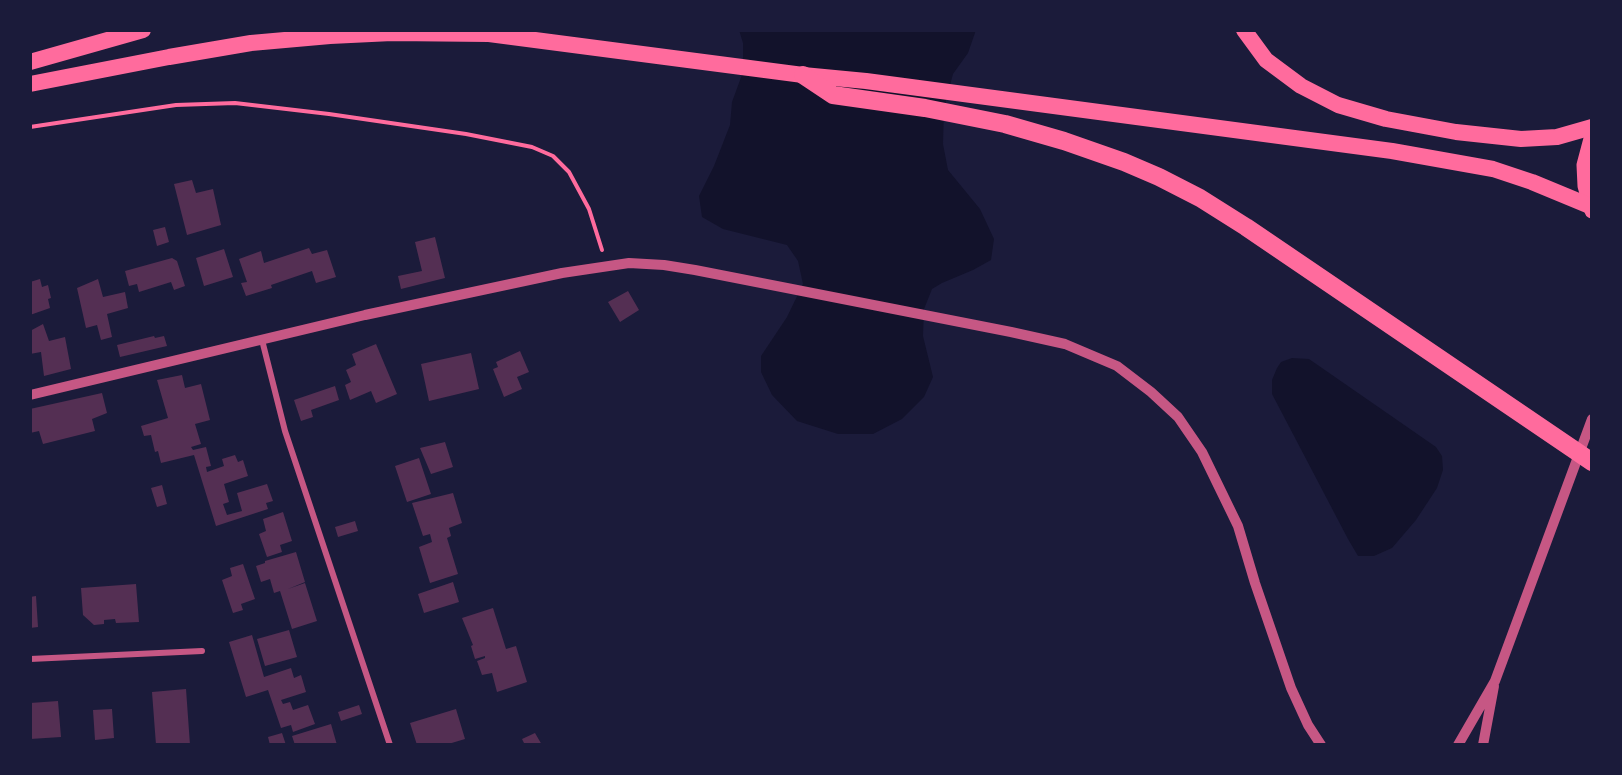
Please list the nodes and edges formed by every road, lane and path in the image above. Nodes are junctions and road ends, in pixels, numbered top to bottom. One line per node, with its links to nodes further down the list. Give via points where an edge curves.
1 (143, 30): 3 (highway)
2 (1244, 30): 7 (highway, via 1266,60 1301,86 1338,105 1386,119 1521,139 1557,137)
3 (30, 62)
4 (804, 75): 5 (highway, via 489,34 392,33 251,44); 9 (highway, via 1458,162 1532,182); 14 (highway, via 833,95 925,108 1064,141 1124,162 1200,198)
5 (30, 84)
6 (30, 127): 10 (path, via 176,105 235,103 466,134 532,147 553,156 569,172 589,209)
7 (1592, 127)
8 (1592, 135): 9 (main road, via 1584,165)
9 (1591, 208)
10 (604, 266): 11 (street); 18 (street, via 664,265 779,286 1065,344 1117,366 1178,417 1202,452 1238,526 1291,688)
11 (262, 340): 12 (street); 19 (street, via 285,430)
12 (30, 394)
13 (1592, 418): 17 (street)
14 (1592, 462)
15 (202, 651): 16 (street)
16 (30, 659)
17 (1495, 681): 20 (street); 21 (street)
18 (1320, 743)
19 (390, 745)
20 (1458, 745)
21 (1483, 745)

